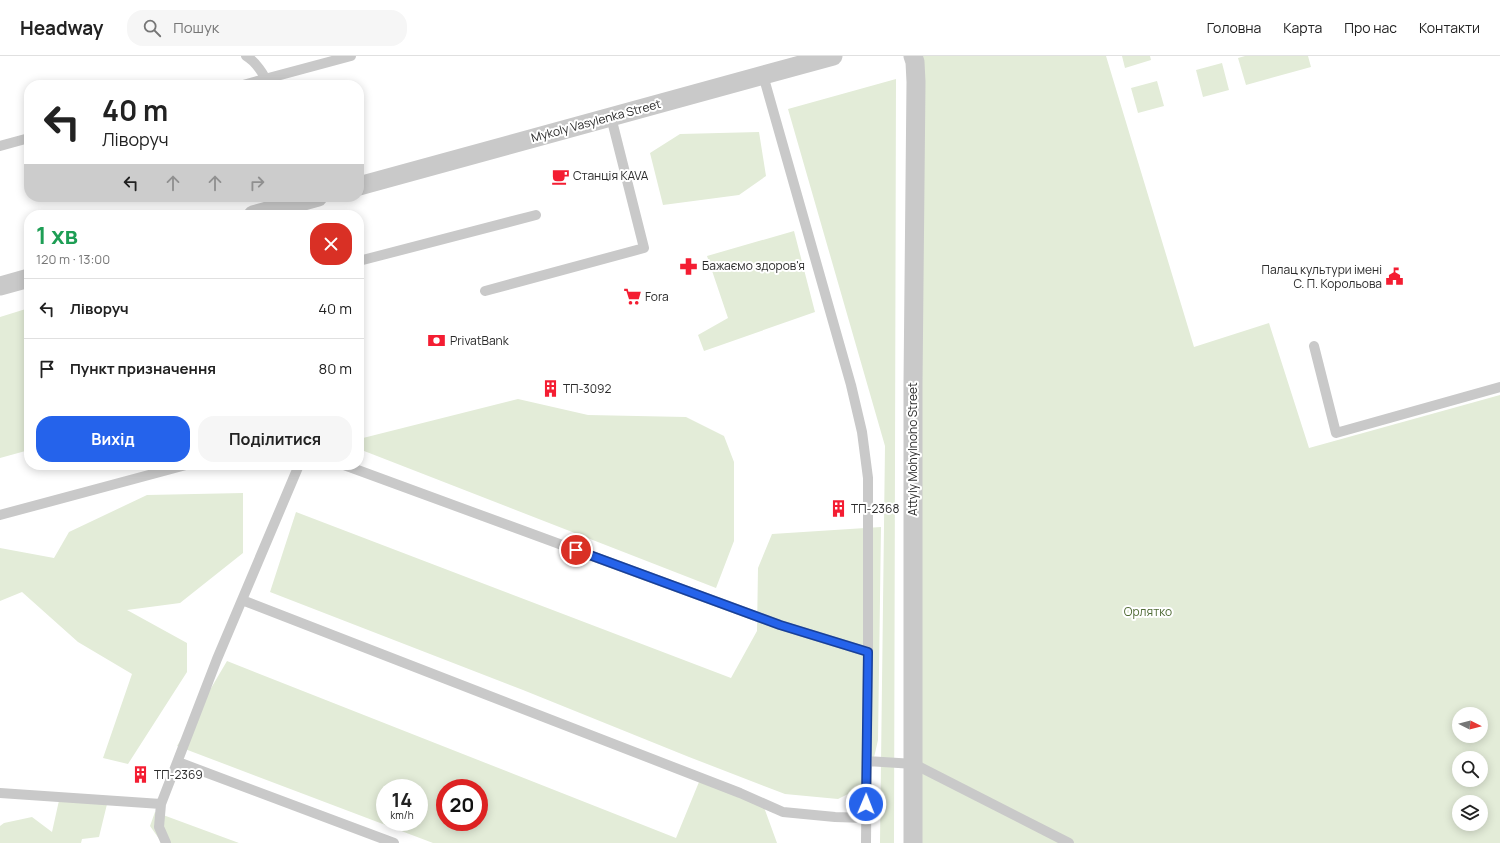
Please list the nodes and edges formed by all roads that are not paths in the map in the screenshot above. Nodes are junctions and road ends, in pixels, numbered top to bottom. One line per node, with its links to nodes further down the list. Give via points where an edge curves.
1 (246, 56): 6 (lane)
2 (351, 56): 7 (lane)
3 (833, 56): 5 (street, Mykoly Vasylenka Street)
4 (913, 56): 29 (street, Attyly Mohylnoho Street, via 916,82 913,384)
5 (763, 75): 8 (street, Mykoly Vasylenka Street); 26 (lane, via 862,432 868,478)
6 (266, 80)
7 (273, 80)
8 (611, 117): 11 (street, Mykoly Vasylenka Street); 18 (lane, via 644,248)
9 (24, 139): 10 (lane)
10 (0, 146)
11 (364, 185)
12 (299, 202): 13 (street)
13 (284, 210)
14 (536, 215): 15 (lane)
15 (364, 260)
16 (24, 279): 17 (street)
17 (0, 286)
18 (486, 291)
19 (1314, 346): 20 (lane, via 1336,433)
20 (1500, 387)
21 (167, 470): 24 (lane)
22 (297, 470): 25 (lane)
23 (358, 470): 26 (lane, via 780,625)
24 (0, 515)
25 (242, 600): 28 (lane); 32 (lane, via 740,793 783,812)
26 (868, 652): 27 (lane)
27 (867, 761): 29 (lane); 32 (lane)
28 (178, 762): 31 (lane); 34 (lane)
29 (914, 764): 36 (street, Attyly Mohylnoho Street); 37 (lane)
30 (0, 793): 31 (lane)
31 (161, 804): 33 (lane, via 159,827)
32 (866, 818): 35 (lane)
33 (166, 843)
34 (394, 843)
35 (866, 843)
36 (913, 843)
37 (1069, 843)

